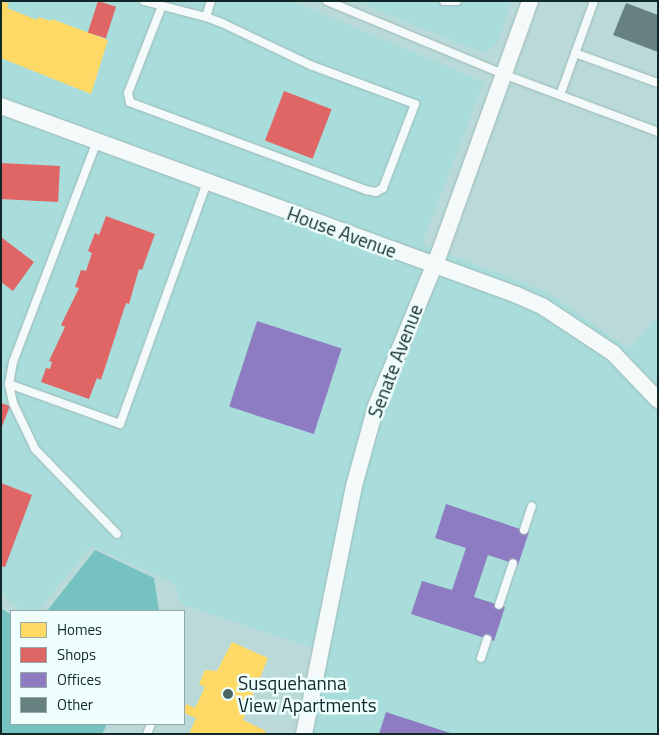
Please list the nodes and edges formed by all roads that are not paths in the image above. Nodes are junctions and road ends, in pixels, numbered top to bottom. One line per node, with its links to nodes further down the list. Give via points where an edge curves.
1 (144, 1): 8 (lane)
2 (211, 1): 9 (lane)
3 (327, 1): 11 (lane)
4 (444, 1): 5 (lane)
5 (457, 1)
6 (530, 1): 11 (street, Senate Avenue)
7 (594, 1): 10 (lane)
8 (162, 6): 9 (lane); 9 (lane, via 128,93 130,102 366,190 376,192 383,188 415,104 310,65)
9 (206, 17)
10 (575, 53): 12 (lane); 13 (lane)
11 (503, 74): 13 (lane); 18 (street, Senate Avenue)
12 (658, 83)
13 (560, 96): 15 (lane)
14 (1, 106): 16 (street, House Avenue)
15 (658, 132)
16 (97, 141): 17 (street, House Avenue); 19 (lane, via 16,353)
17 (207, 182): 18 (street, House Avenue); 19 (lane, via 120,424)
18 (434, 265): 20 (street, House Avenue, via 542,306 613,354); 28 (street, Senate Avenue, via 367,435)
19 (9, 384): 23 (lane, via 13,404 35,449)
20 (658, 400)
21 (532, 506): 22 (lane)
22 (524, 530)
23 (117, 534)
24 (512, 563): 25 (lane)
25 (499, 605)
26 (487, 639): 27 (lane)
27 (481, 658)
28 (304, 734)

